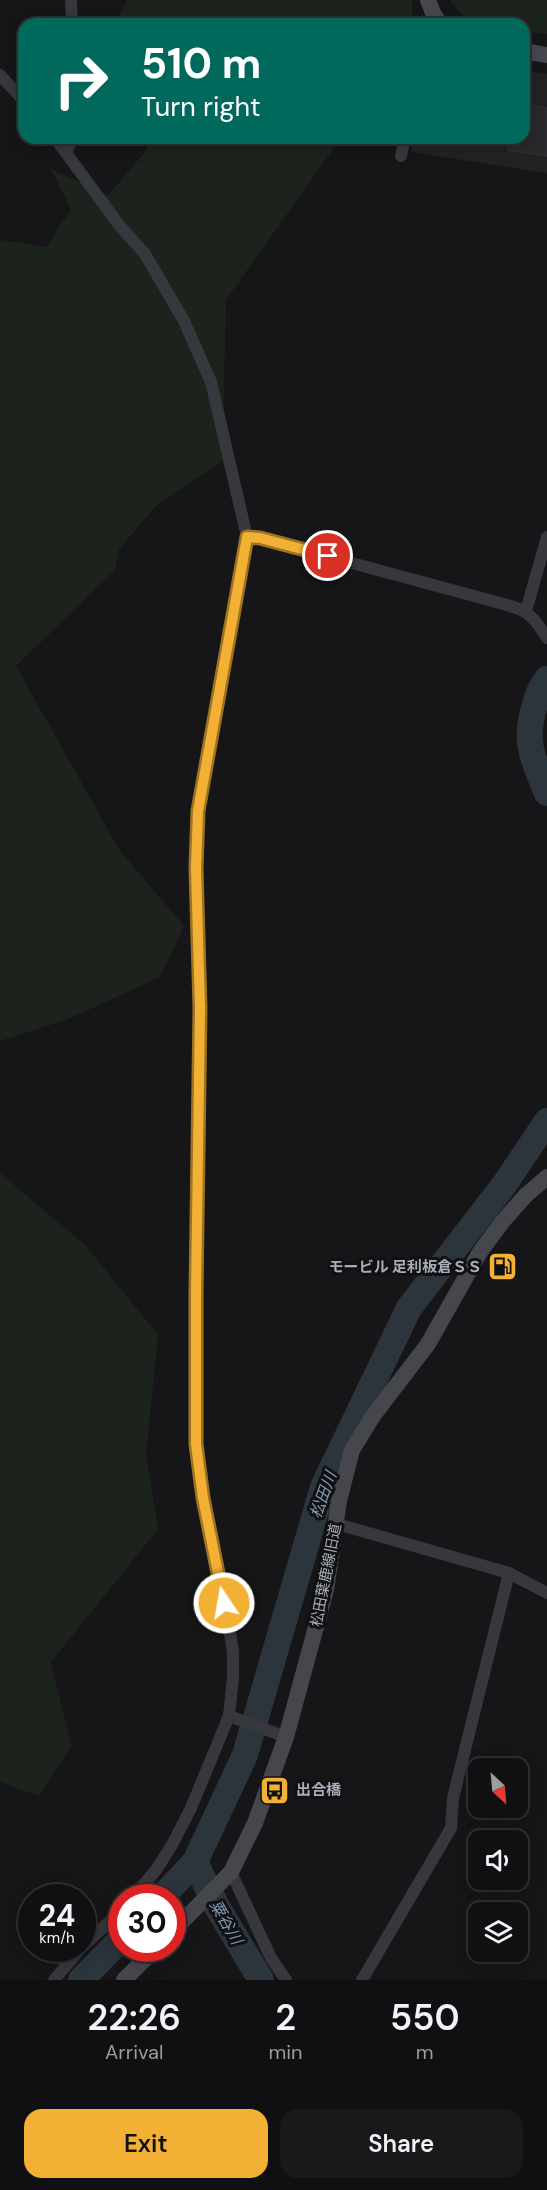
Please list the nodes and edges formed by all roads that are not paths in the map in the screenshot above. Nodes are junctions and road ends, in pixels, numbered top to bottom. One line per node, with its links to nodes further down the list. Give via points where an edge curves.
1 (71, 0): 3 (street)
2 (428, 0): 4 (street)
3 (72, 18)
4 (436, 18)
5 (530, 52): 6 (street)
6 (547, 55)
7 (0, 75): 8 (street)
8 (18, 94)
9 (59, 144): 12 (street)
10 (70, 144): 12 (street)
11 (404, 144): 13 (street)
12 (66, 153): 14 (street, via 118,225 145,254 184,321 211,382)
13 (401, 156)
14 (247, 537): 16 (street); 22 (street, via 198,811 196,868 200,1008 196,1444 233,1652)
15 (547, 537): 16 (street)
16 (526, 611): 17 (street)
17 (547, 639)
18 (547, 1177): 19 (street, 松田葉鹿線旧道, via 502,1221 428,1344 352,1450)
19 (337, 1524): 20 (street); 23 (street, 松田葉鹿線旧道, via 326,1590)
20 (509, 1573): 21 (street); 34 (street, via 453,1798 451,1828)
21 (547, 1593)
22 (233, 1718): 23 (street); 25 (street, via 172,1845)
23 (282, 1735): 24 (street, 松田葉鹿線旧道, via 255,1823)
24 (228, 1875): 26 (street, 松田葉鹿線旧道); 33 (street)
25 (144, 1884)
26 (186, 1918)
27 (108, 1923): 28 (street)
28 (96, 1935)
29 (70, 1962): 31 (street)
30 (142, 1962): 32 (street)
31 (54, 1980)
32 (124, 1980)
33 (286, 1980)
34 (362, 1980)

